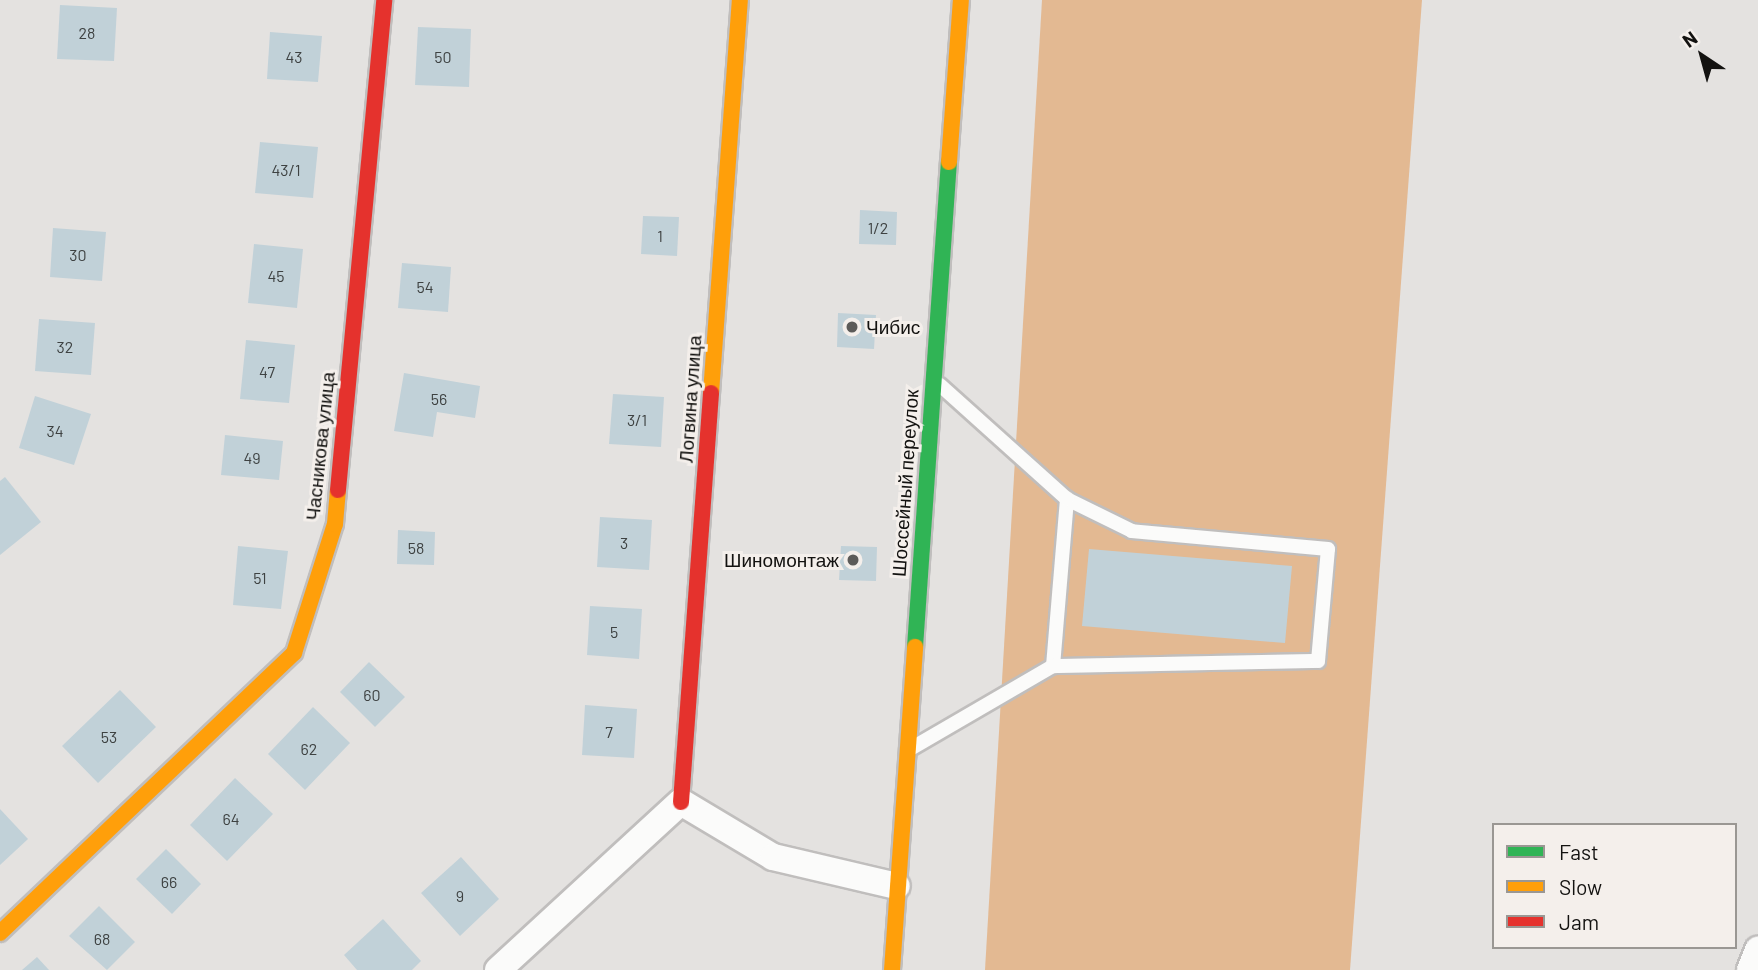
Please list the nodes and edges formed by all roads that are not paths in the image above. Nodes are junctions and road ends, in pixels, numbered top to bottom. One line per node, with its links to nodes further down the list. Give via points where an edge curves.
1 (384, 0): 10 (street, Часникова улица, via 335,524 294,653)
2 (740, 0): 8 (street, Логвина улица)
3 (961, 0): 4 (street, Шоссейный переулок)
4 (933, 380): 5 (lane); 7 (street, Шоссейный переулок)
5 (1067, 499): 6 (lane); 6 (lane, via 1132,531 1328,549 1318,661)
6 (1053, 666): 7 (lane)
7 (907, 750): 9 (street, Шоссейный переулок)
8 (681, 802): 9 (street, via 773,857); 12 (street)
9 (897, 886): 13 (street, Шоссейный переулок)
10 (0, 933)
11 (1758, 950): 14 (street)
12 (498, 970)
13 (892, 970)
14 (1750, 970)

